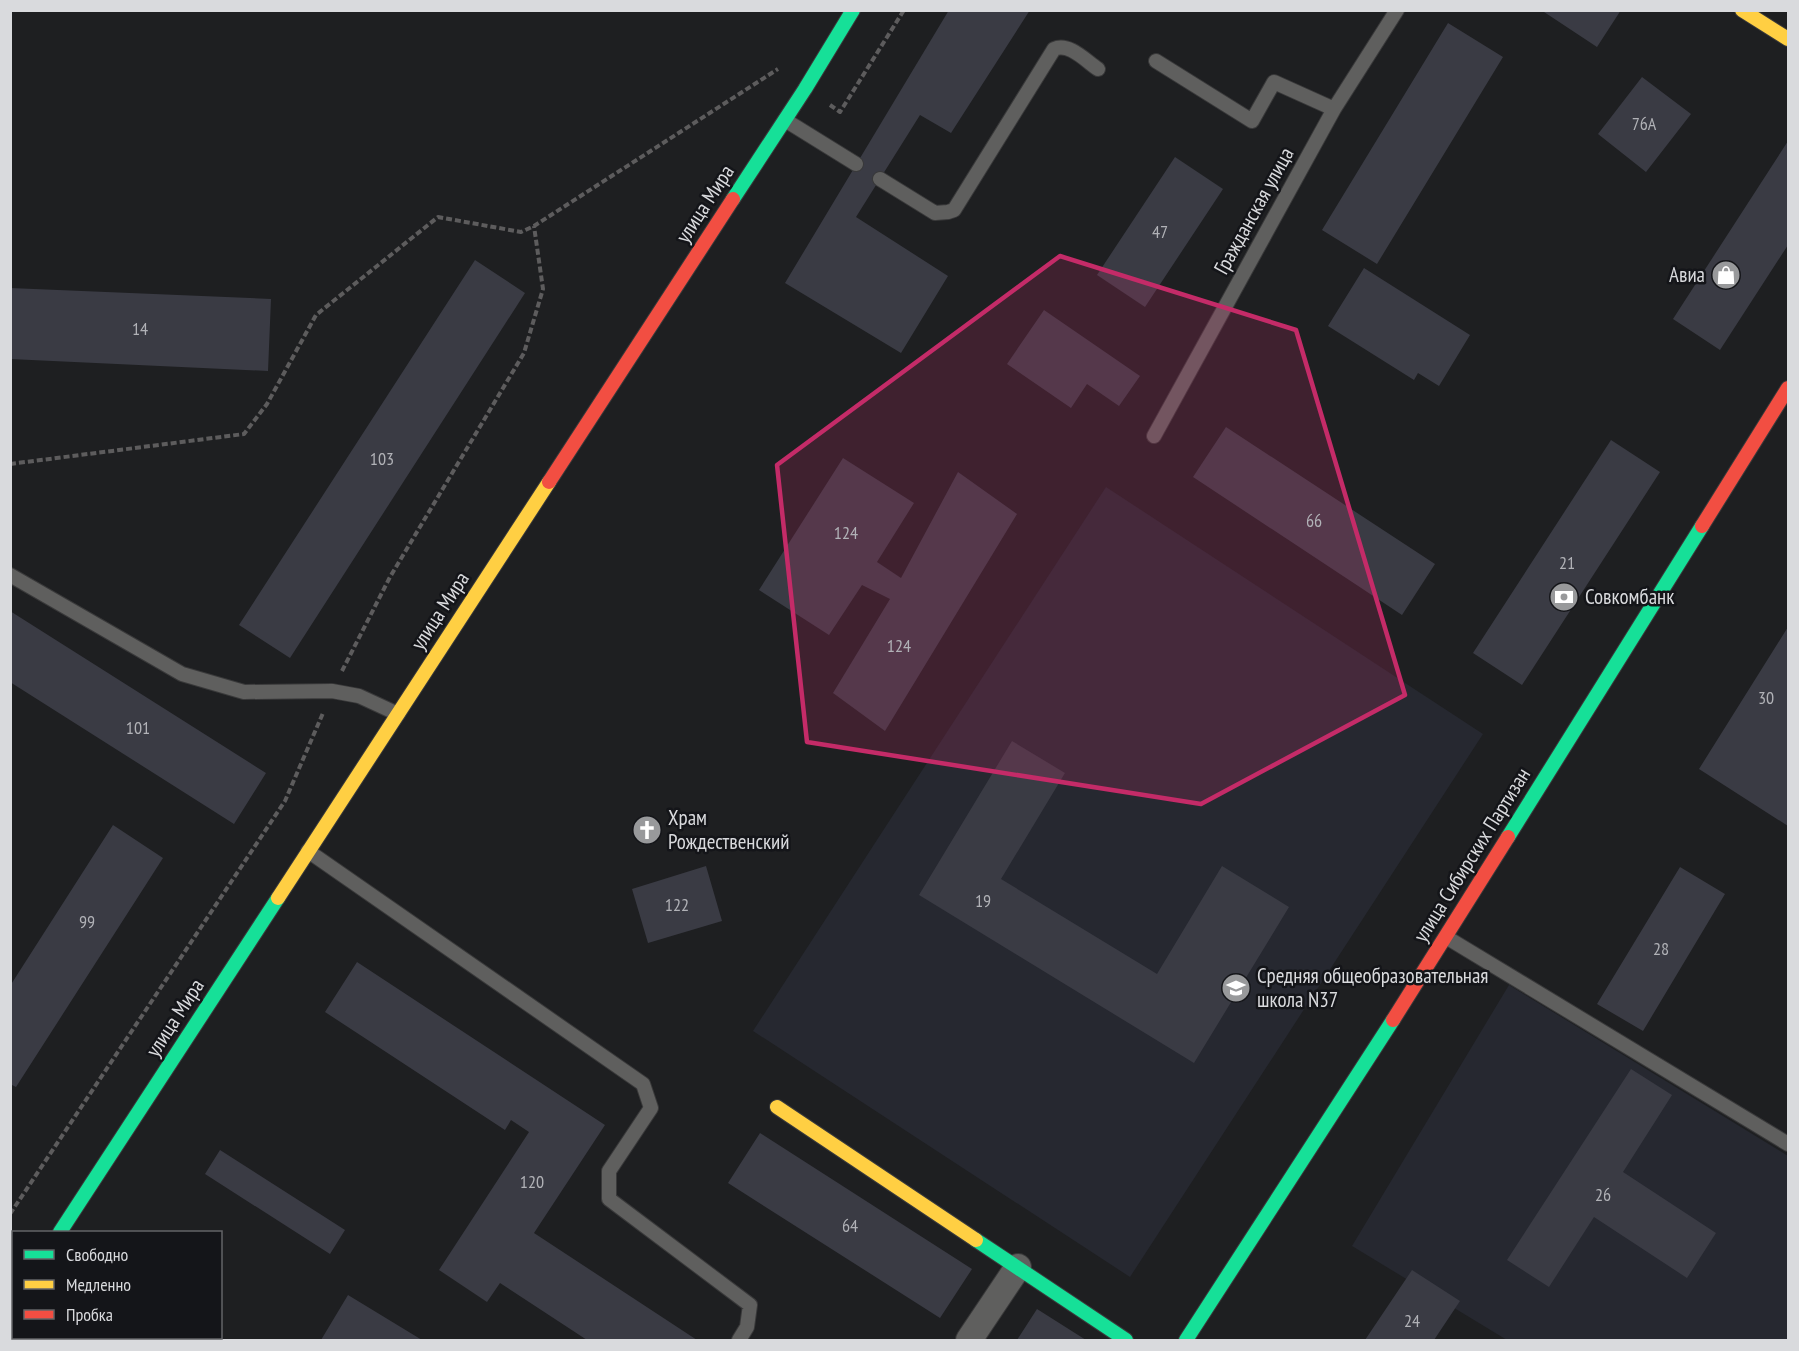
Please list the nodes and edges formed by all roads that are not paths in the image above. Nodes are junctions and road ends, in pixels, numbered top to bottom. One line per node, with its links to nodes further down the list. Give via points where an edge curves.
1 (853, 10): 8 (street, улица Мира)
2 (1396, 10): 7 (lane, Гражданская улица)
3 (1742, 10): 4 (street)
4 (1788, 39)
5 (1156, 61): 7 (lane, via 1252,121 1274,82)
6 (1098, 69): 10 (lane, via 1067,48 1054,50 954,210 935,213)
7 (1334, 109): 12 (lane, Гражданская улица)
8 (785, 120): 9 (lane); 14 (street, улица Мира)
9 (856, 164)
10 (880, 179)
11 (1788, 388): 16 (street, улица Сибирских Партизан)
12 (1154, 436)
13 (10, 575): 14 (lane, via 182,674 244,692 332,691 359,696)
14 (398, 714): 15 (street, улица Мира)
15 (309, 851): 19 (street, улица Мира); 21 (lane, via 643,1084 651,1108 609,1171 609,1199 750,1305 747,1327)
16 (1446, 937): 18 (lane); 24 (street, улица Сибирских Партизан)
17 (777, 1107): 20 (street)
18 (1788, 1144)
19 (61, 1231)
20 (1018, 1268): 22 (street); 23 (street)
21 (739, 1341)
22 (969, 1341)
23 (1126, 1341)
24 (1186, 1341)

